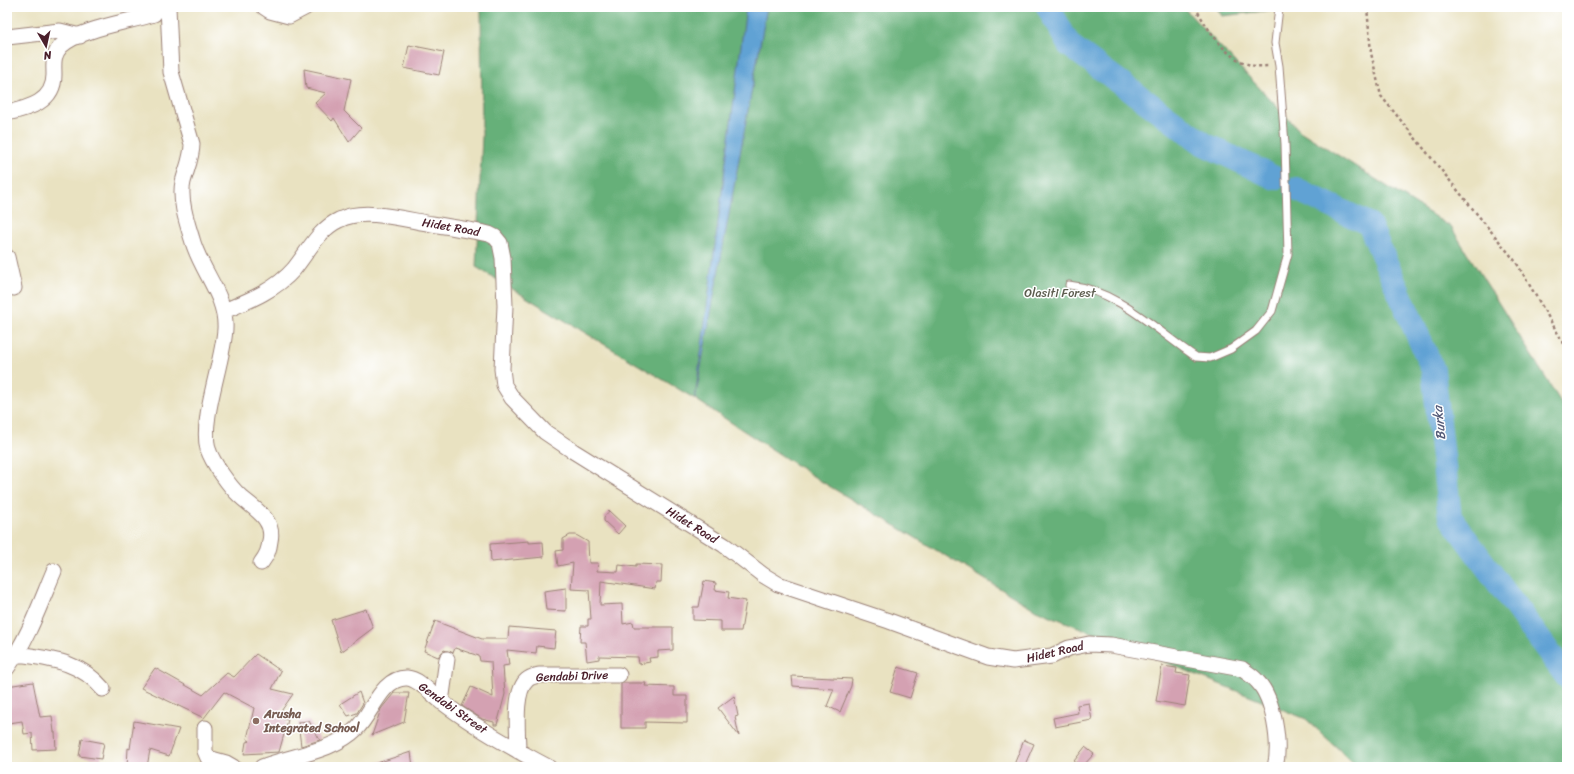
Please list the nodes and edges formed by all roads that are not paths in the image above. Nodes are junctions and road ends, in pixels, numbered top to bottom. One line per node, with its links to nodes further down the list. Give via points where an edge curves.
1 (159, 7): 6 (street, via 154,14)
2 (168, 7): 12 (street, via 171,72 192,144 192,155 183,182 183,200 192,240)
3 (264, 7): 4 (street, via 289,16)
4 (306, 7)
5 (1279, 7): 10 (lane, via 1275,43 1285,144 1288,254 1272,311 1256,331 1231,349 1210,358 1196,357 1116,302 1085,286)
6 (80, 36): 7 (street, via 55,31); 8 (street, via 64,44 56,53 53,87 49,94 37,104)
7 (7, 37)
8 (7, 113)
9 (7, 257): 11 (street)
10 (1068, 285)
11 (14, 288)
12 (224, 311): 13 (street, via 225,330 208,416 207,440 212,457 239,495 269,522 272,534 268,554); 26 (street, Hidet Road, via 246,302 279,282 293,270 332,224 350,216 376,214 489,234 500,243 503,258 504,386 524,412 545,432 572,451 724,545 778,584 988,657 1013,661 1052,656 1069,648 1111,645 1242,669 1257,681 1268,696 1276,729)
13 (262, 563)
14 (54, 571): 15 (street)
15 (17, 654): 17 (street); 19 (street, via 50,659 80,668)
16 (447, 659): 20 (street)
17 (7, 668)
18 (619, 675): 22 (street, Gendabi Drive, via 539,675 528,679 522,686 518,698)
19 (103, 689)
20 (441, 702): 22 (street, Gendabi Street); 24 (street, Gendabi Street, via 411,679 393,682 358,726 344,738)
21 (205, 728): 23 (street, via 205,751 208,758)
22 (518, 751): 25 (street, Gendabi Street)
23 (233, 767)
24 (262, 767)
25 (548, 767)
26 (1275, 767)

